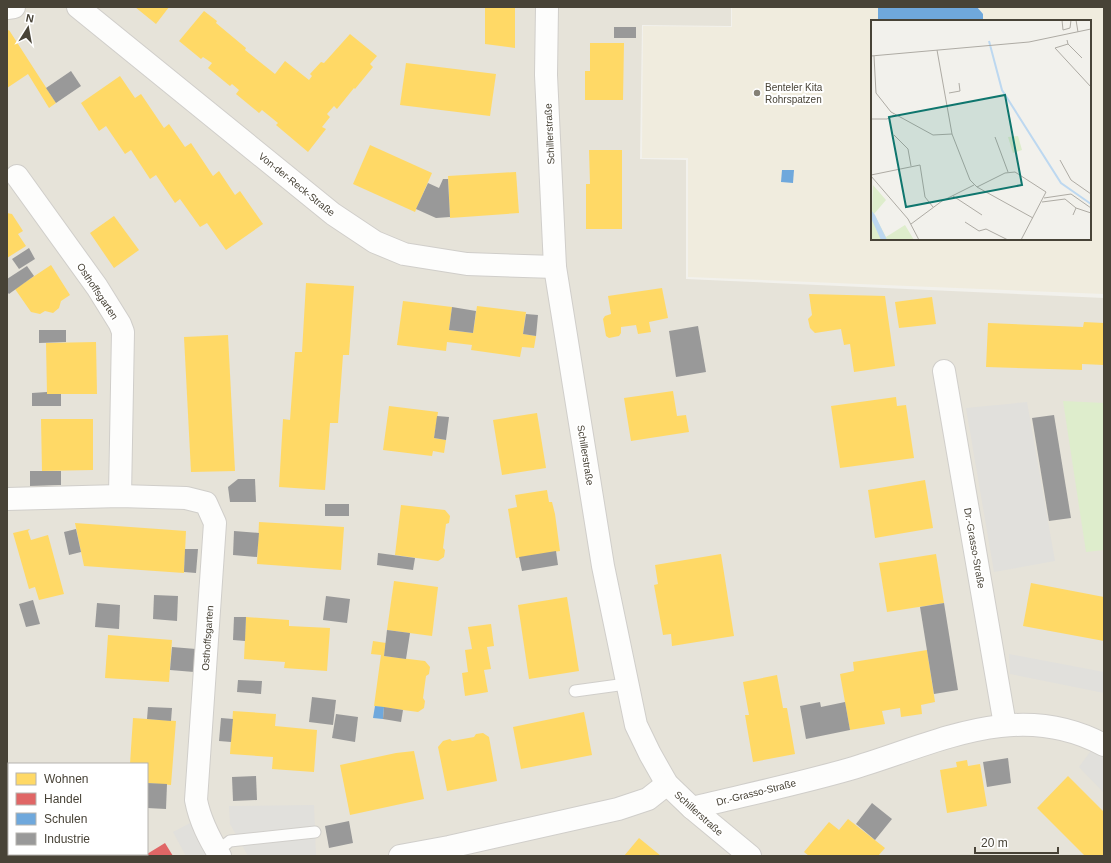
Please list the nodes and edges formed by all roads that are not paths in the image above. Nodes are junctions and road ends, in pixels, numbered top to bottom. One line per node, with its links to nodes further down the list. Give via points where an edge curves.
1 (14, 7): 4 (street)
2 (78, 7): 6 (street, Von-der-Reck-Straße, via 333,214 375,242 404,254 467,264)
3 (547, 7): 6 (street, Schillerstraße, via 546,75)
4 (7, 8)
5 (17, 176): 8 (street, Osthoffsgarten, via 97,287 123,332)
6 (555, 266): 10 (street, Schillerstraße, via 603,566)
7 (944, 371): 12 (street, Dr.-Grasso-Straße)
8 (120, 496): 9 (street, Osthoffsgarten); 18 (street, Osthoffsgarten, via 186,498 206,504 215,523 196,800 199,814)
9 (7, 499)
10 (626, 684): 11 (lane); 14 (street, Schillerstraße, via 636,726)
11 (575, 691)
12 (1005, 724): 13 (street, Dr.-Grasso-Straße, via 1032,724 1054,728 1084,736); 15 (street, Dr.-Grasso-Straße, via 973,730 850,769)
13 (1104, 745)
14 (667, 784): 15 (street, Schillerstraße); 17 (street, via 648,798 618,809)
15 (692, 808): 20 (street, Schillerstraße)
16 (315, 832): 18 (lane, via 230,841)
17 (450, 852): 19 (street)
18 (218, 853)
19 (400, 856)
20 (750, 856)

